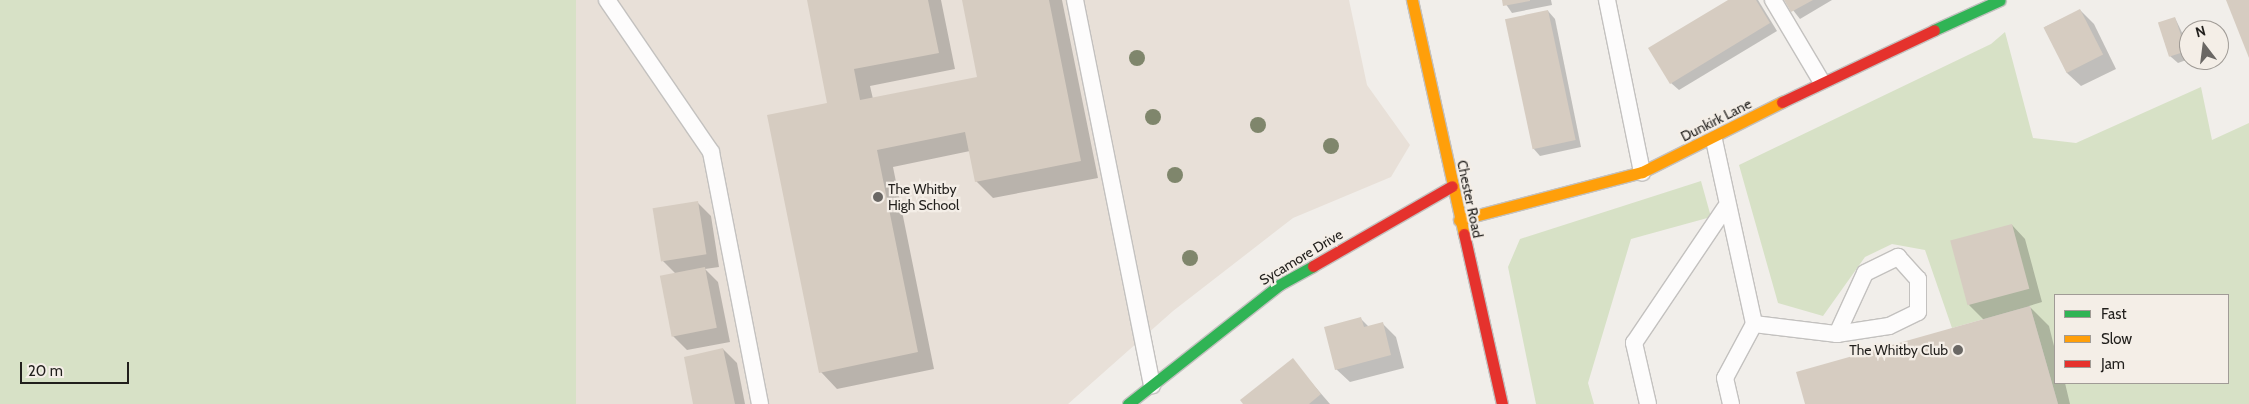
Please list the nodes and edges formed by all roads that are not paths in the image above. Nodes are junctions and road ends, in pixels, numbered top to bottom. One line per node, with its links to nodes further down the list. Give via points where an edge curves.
1 (607, 0): 16 (lane, via 711,152)
2 (1076, 0): 15 (lane)
3 (1412, 0): 10 (street, Chester Road)
4 (1607, 0): 9 (lane)
5 (1773, 0): 7 (lane)
6 (2000, 0): 7 (street, Dunkirk Lane)
7 (1821, 81): 8 (street, Dunkirk Lane)
8 (1714, 140): 9 (street, Dunkirk Lane); 11 (lane)
9 (1642, 172): 12 (street, Dunkirk Lane)
10 (1452, 186): 12 (street, Chester Road); 15 (street, Sycamore Drive, via 1279,285)
11 (1725, 208): 13 (lane); 19 (lane, via 1634,343)
12 (1459, 220): 18 (street, Chester Road)
13 (1754, 324): 14 (lane); 20 (lane, via 1725,378)
14 (1837, 334): 14 (lane, via 1865,273 1898,258 1918,279 1918,312 1889,326)
15 (1152, 385): 17 (street, Sycamore Drive)
16 (760, 404)
17 (1128, 404)
18 (1502, 404)
19 (1648, 404)
20 (1731, 404)

